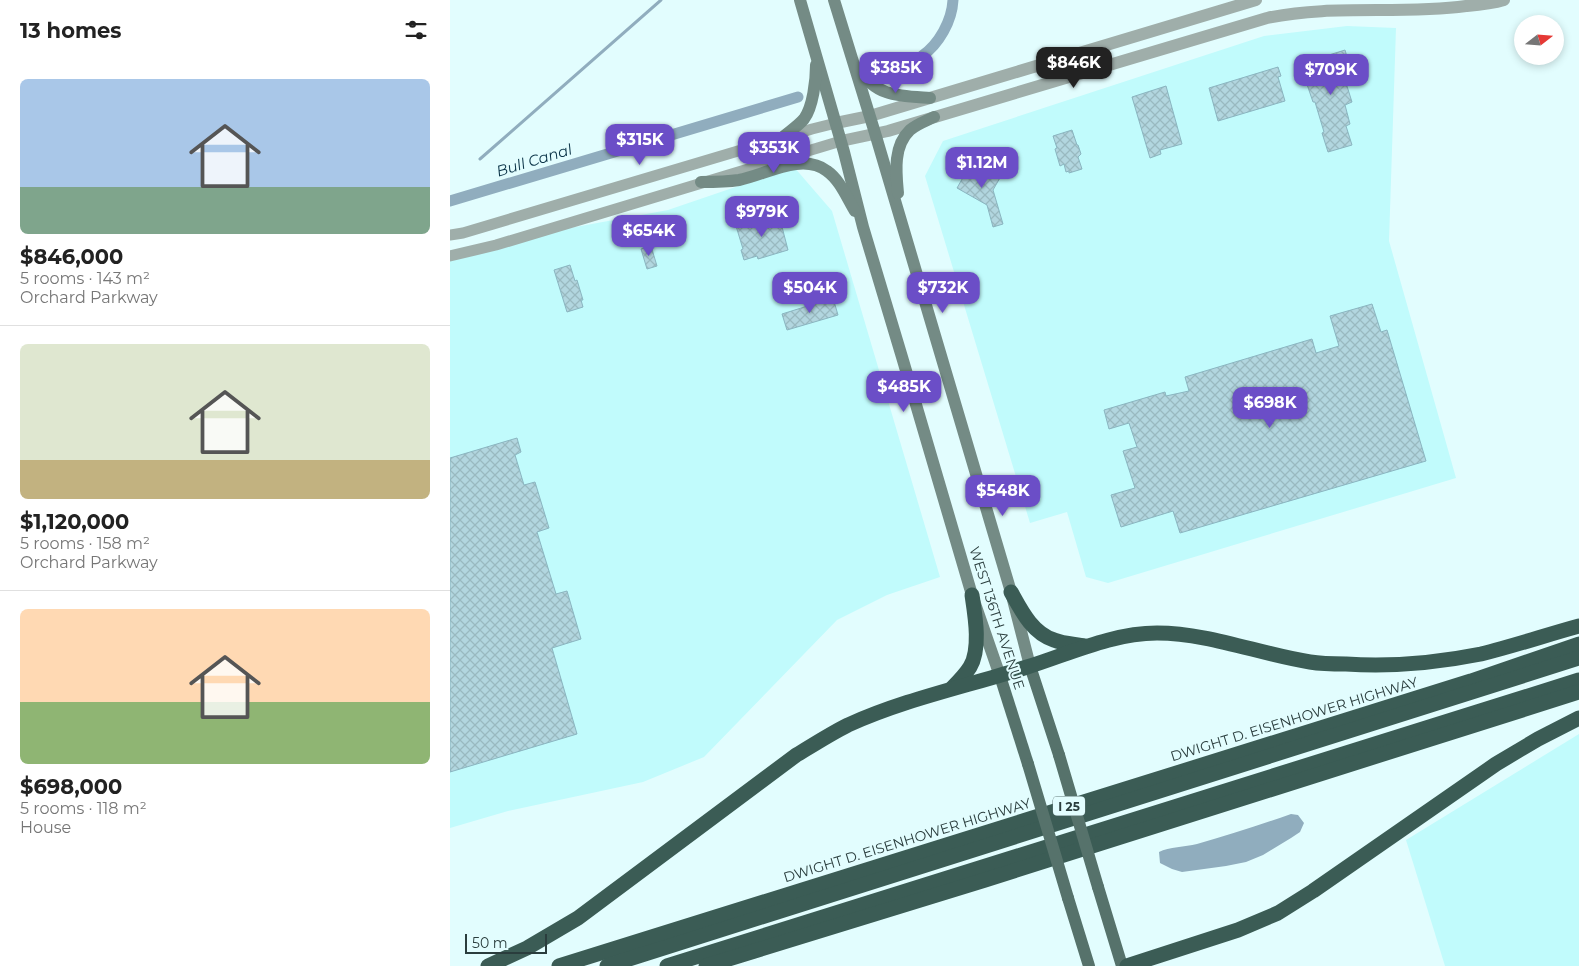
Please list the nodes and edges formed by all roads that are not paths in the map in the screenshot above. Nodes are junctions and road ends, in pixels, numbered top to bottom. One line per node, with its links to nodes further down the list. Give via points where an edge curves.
1 (800, 0): 5 (main road, WEST 136TH AVENUE)
2 (834, 0): 6 (main road, WEST 136TH AVENUE)
3 (1256, 0): 7 (street)
4 (1504, 0): 9 (street, via 1447,9 1307,11 1266,18)
5 (817, 58): 10 (main road, WEST 136TH AVENUE); 12 (main road, via 808,111 802,121)
6 (851, 58): 7 (main road, via 862,74 883,92); 8 (main road, WEST 136TH AVENUE)
7 (930, 98): 8 (street)
8 (870, 116): 10 (street); 11 (main road, WEST 136TH AVENUE)
9 (934, 117): 11 (street); 15 (main road, via 910,130 899,146)
10 (836, 123): 12 (street); 13 (main road, WEST 136TH AVENUE)
11 (875, 133): 13 (street); 15 (main road, WEST 136TH AVENUE)
12 (783, 137): 17 (street)
13 (841, 141): 14 (street); 16 (main road, WEST 136TH AVENUE)
14 (701, 182): 16 (main road, via 739,180 810,163 834,177); 18 (street)
15 (899, 215): 19 (main road, WEST 136TH AVENUE)
16 (864, 227): 20 (main road, WEST 136TH AVENUE)
17 (450, 235)
18 (450, 256)
19 (1011, 592): 23 (highway, via 1031,624 1046,636 1059,642); 25 (main road, WEST 136TH AVENUE)
20 (972, 596): 26 (main road, WEST 136TH AVENUE); 28 (highway, via 976,640 974,655 970,667)
21 (1579, 626): 23 (highway, via 1481,654 1403,665 1311,662 1196,637 1158,633 1123,636)
22 (1579, 644): 33 (highway, DWIGHT D. EISENHOWER HIGHWAY / I 25, via 1442,690)
23 (1089, 646): 25 (highway)
24 (1579, 658): 34 (highway)
25 (1030, 666): 26 (highway); 38 (main road, WEST 136TH AVENUE, bridge)
26 (1000, 676): 28 (highway); 37 (main road, WEST 136TH AVENUE, bridge)
27 (1579, 680): 35 (highway)
28 (951, 689): 32 (highway, via 879,713 823,738 578,918)
29 (1579, 692): 36 (highway)
30 (1579, 718): 31 (highway, via 1496,764 1278,913 1238,930)
31 (1174, 950): 39 (highway); 40 (highway)
32 (488, 966)
33 (559, 966)
34 (607, 966)
35 (667, 966)
36 (706, 966)
37 (1089, 966)
38 (1122, 966)
39 (1127, 966)
40 (1158, 966)

